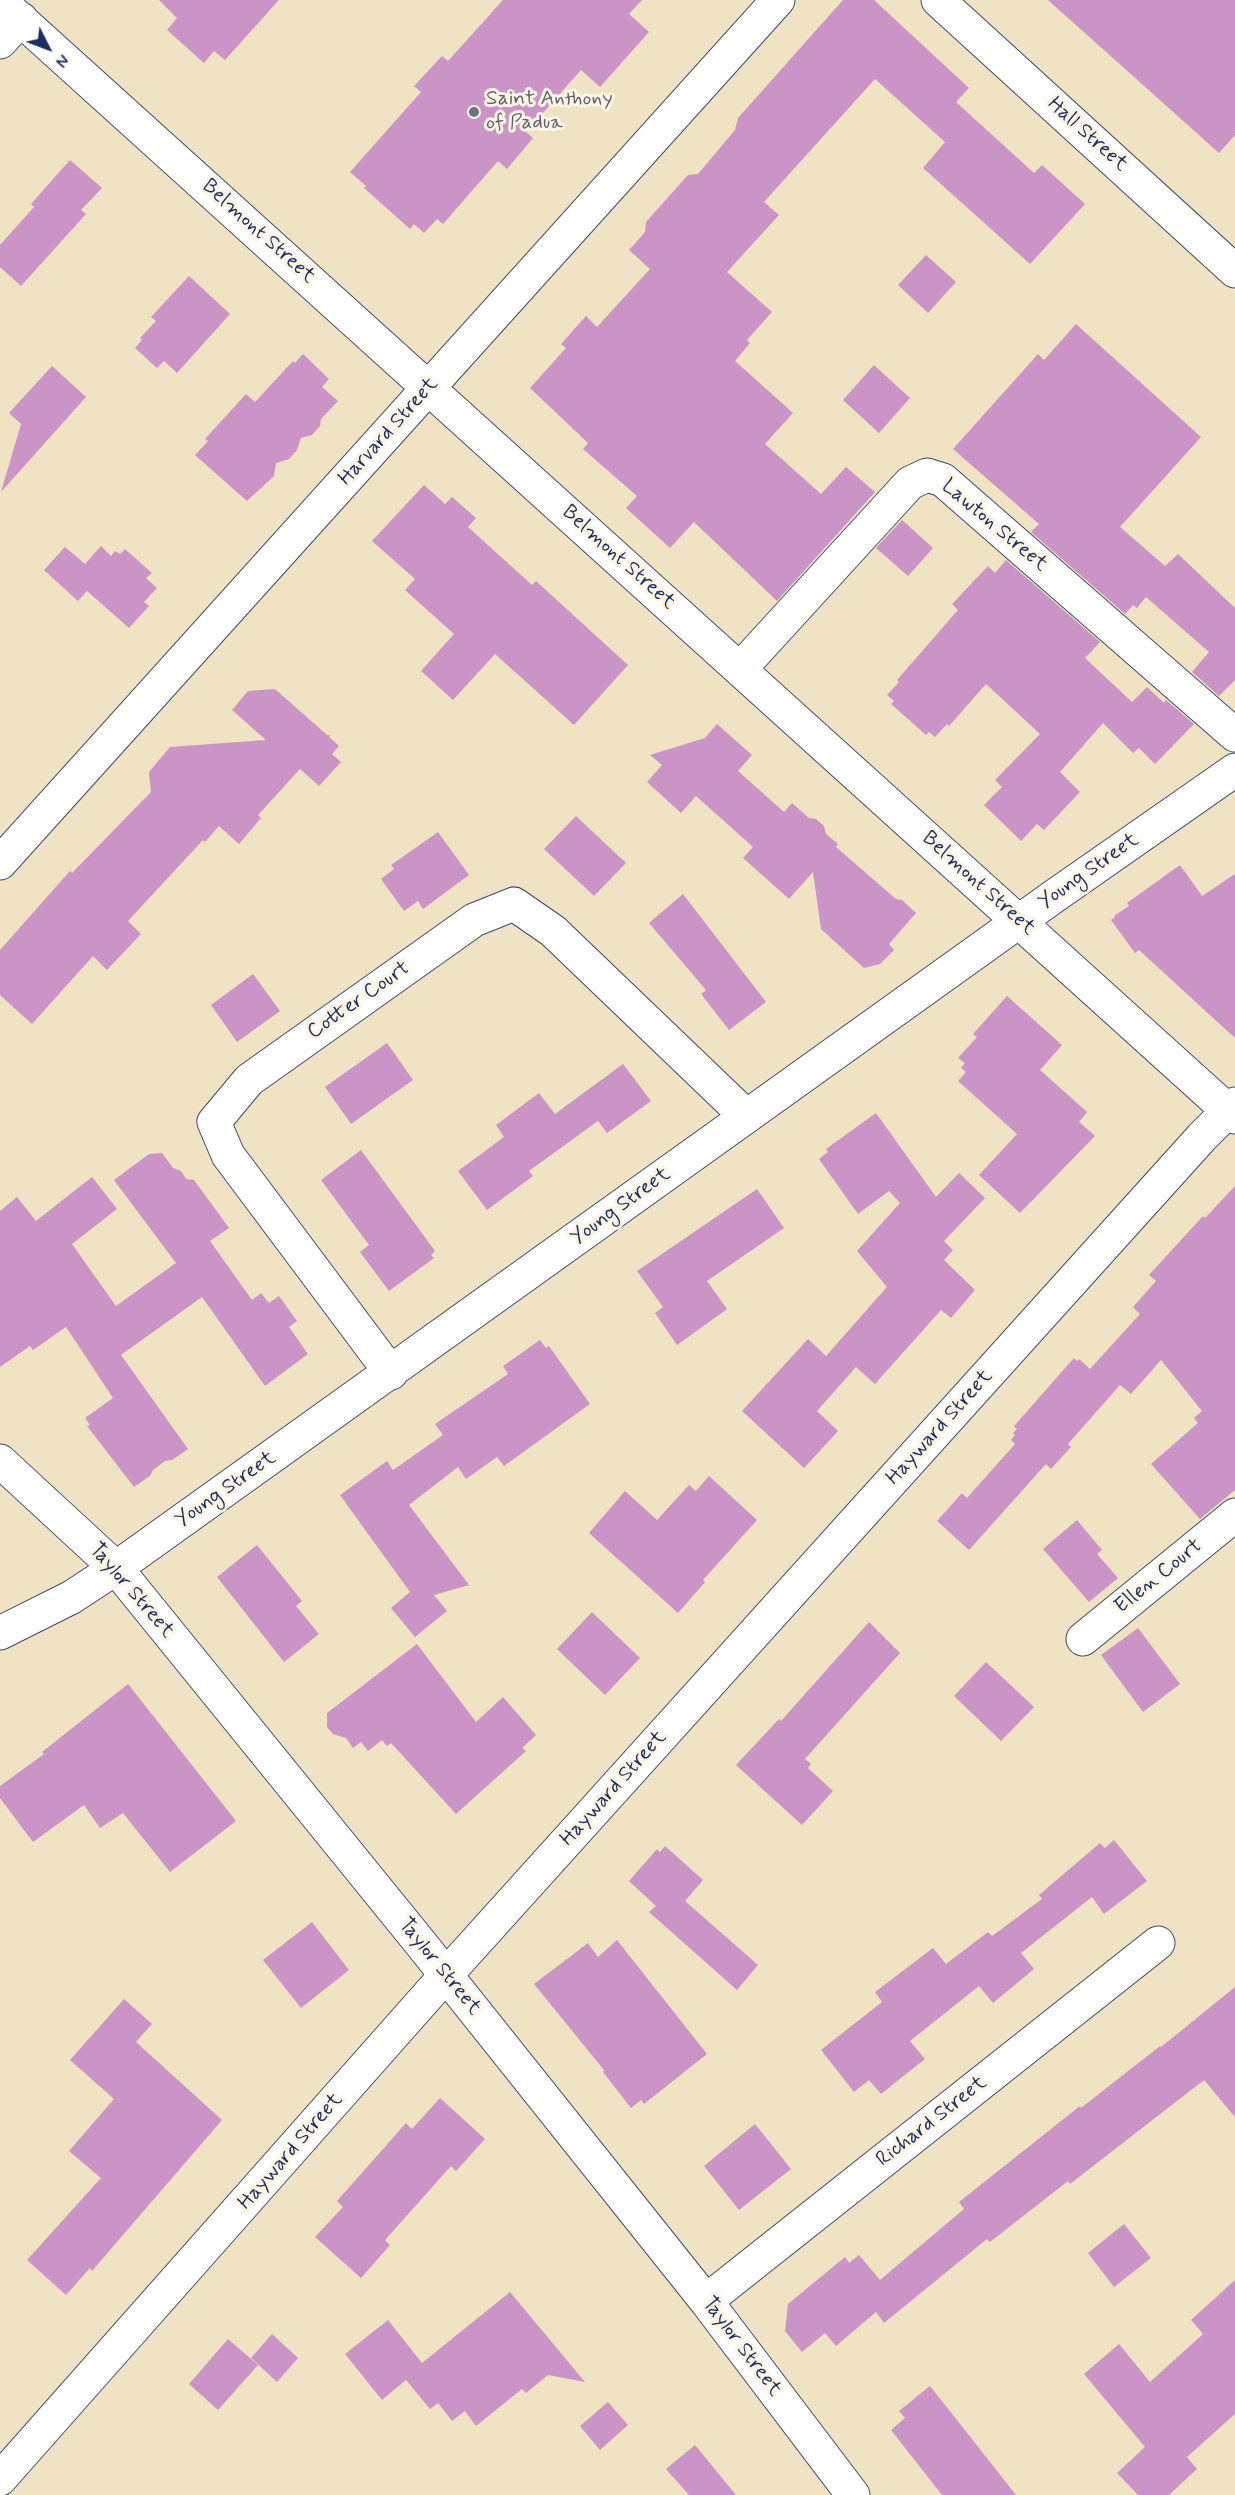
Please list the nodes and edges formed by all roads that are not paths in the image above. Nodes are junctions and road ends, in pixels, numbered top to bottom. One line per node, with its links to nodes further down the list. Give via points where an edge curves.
1 (778, 0): 5 (street, Harvard Street)
2 (938, 0): 4 (street, Hall Street)
3 (7, 21): 5 (street, Belmont Street)
4 (1235, 271)
5 (429, 387): 6 (street, Belmont Street); 9 (street, Harvard Street)
6 (740, 669): 7 (street, Lawton Street, via 910,483 927,475 943,480); 10 (street, Belmont Street)
7 (1235, 735)
8 (1235, 770): 10 (street, Young Street)
9 (0, 863)
10 (1020, 921): 11 (street, Belmont Street); 12 (street, Young Street)
11 (1233, 1111): 20 (street, Hayward Street, via 1202,1137)
12 (746, 1116): 13 (street, Young Street); 13 (street, Cotter Court, via 553,931 514,904 474,920 258,1073 214,1122 228,1155)
13 (391, 1373): 16 (street, Young Street)
14 (0, 1461): 16 (street, Taylor Street)
15 (1235, 1515): 18 (street, Ellen Court)
16 (116, 1568): 17 (street, Young Street, via 72,1597); 20 (street, Taylor Street)
17 (0, 1633)
18 (1083, 1639)
19 (1158, 1943): 21 (street, Richard Street)
20 (446, 1975): 21 (street, Taylor Street); 22 (street, Hayward Street)
21 (706, 2301): 23 (street, Taylor Street)
22 (0, 2479)
23 (853, 2495)

